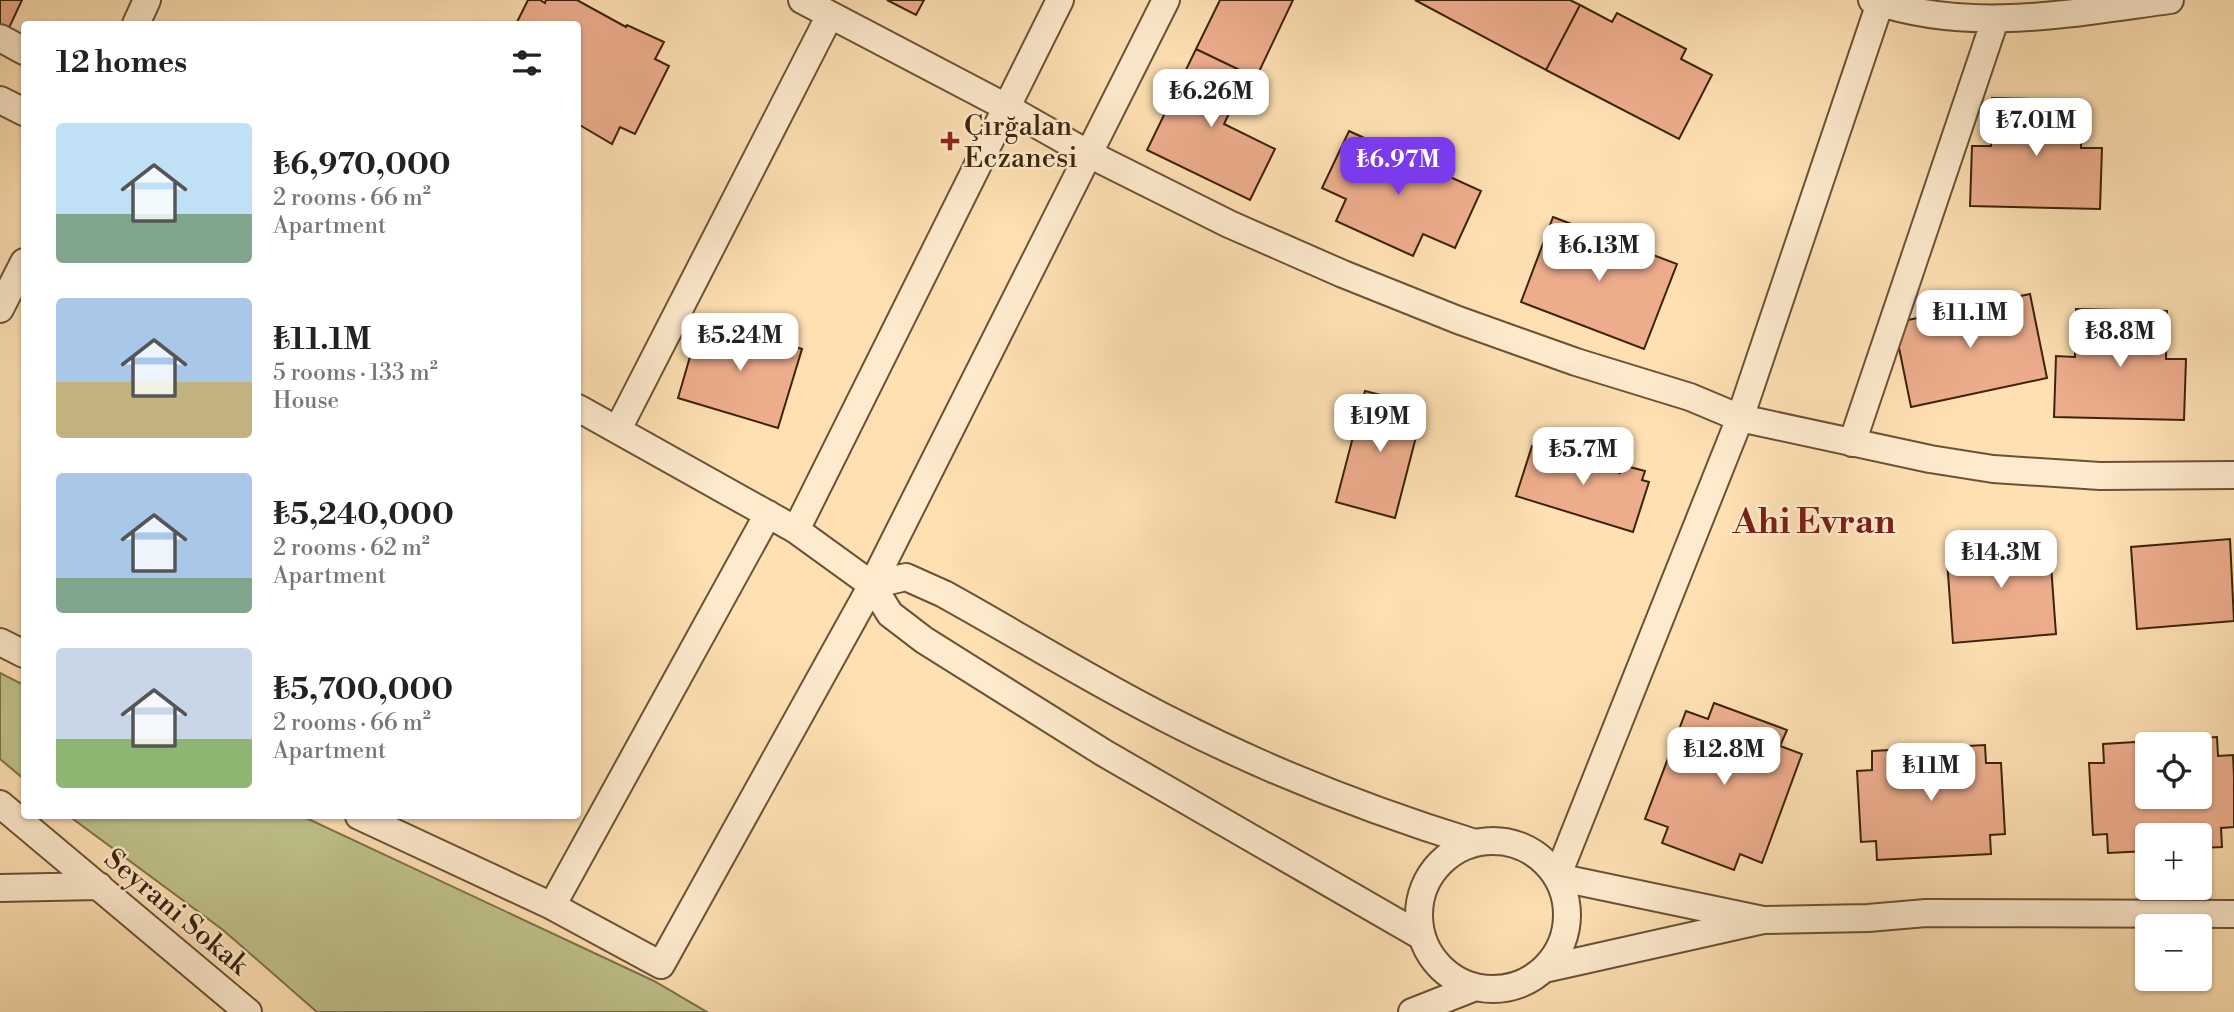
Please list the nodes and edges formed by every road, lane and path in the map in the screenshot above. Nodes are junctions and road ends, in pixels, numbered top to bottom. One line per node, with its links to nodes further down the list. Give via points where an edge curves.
1 (147, 0): 9 (street)
2 (802, 0): 7 (street)
3 (1060, 0): 13 (street)
4 (1166, 0): 15 (street)
5 (2170, 0): 8 (street)
6 (1876, 1): 8 (street, via 1925,13); 19 (street)
7 (830, 15): 13 (street); 20 (street)
8 (1995, 20): 21 (street)
9 (137, 21)
10 (0, 38): 11 (street)
11 (21, 49)
12 (0, 100): 14 (street)
13 (1006, 107): 15 (street); 24 (street)
14 (21, 110)
15 (1087, 153): 19 (street, via 1229,224 1343,274 1458,320); 25 (street)
16 (21, 268): 17 (street)
17 (0, 309)
18 (581, 410): 20 (street)
19 (1740, 418): 21 (street); 31 (street)
20 (618, 429): 23 (street)
21 (1852, 443): 22 (street, via 1993,469 2099,476)
22 (2234, 475)
23 (768, 514): 24 (street); 34 (street)
24 (796, 530): 25 (street)
25 (872, 585): 30 (street, via 906,577 1172,722 1351,800); 34 (street, via 661,965); 37 (street, via 890,614 925,640 1104,752)
26 (0, 642): 27 (street)
27 (21, 652)
28 (0, 804): 32 (street, Seyrani Sokak)
29 (365, 819): 34 (street)
30 (1475, 843): 31 (street, via 1499,841 1522,846 1542,859); 37 (street, via 1453,852 1435,868 1423,889 1418,912)
31 (1557, 877): 36 (street); 38 (street, via 1566,899 1567,924 1560,949)
32 (99, 887): 33 (street); 40 (street, Seyrani Sokak)
33 (0, 888)
34 (552, 906)
35 (2234, 914): 36 (street, via 1926,913)
36 (1763, 920): 38 (street)
37 (1421, 936): 39 (street, via 1432,959 1450,977)
38 (1544, 969): 39 (street, via 1523,984 1499,990)
39 (1473, 988): 41 (street)
40 (248, 1012)
41 (1412, 1012)

